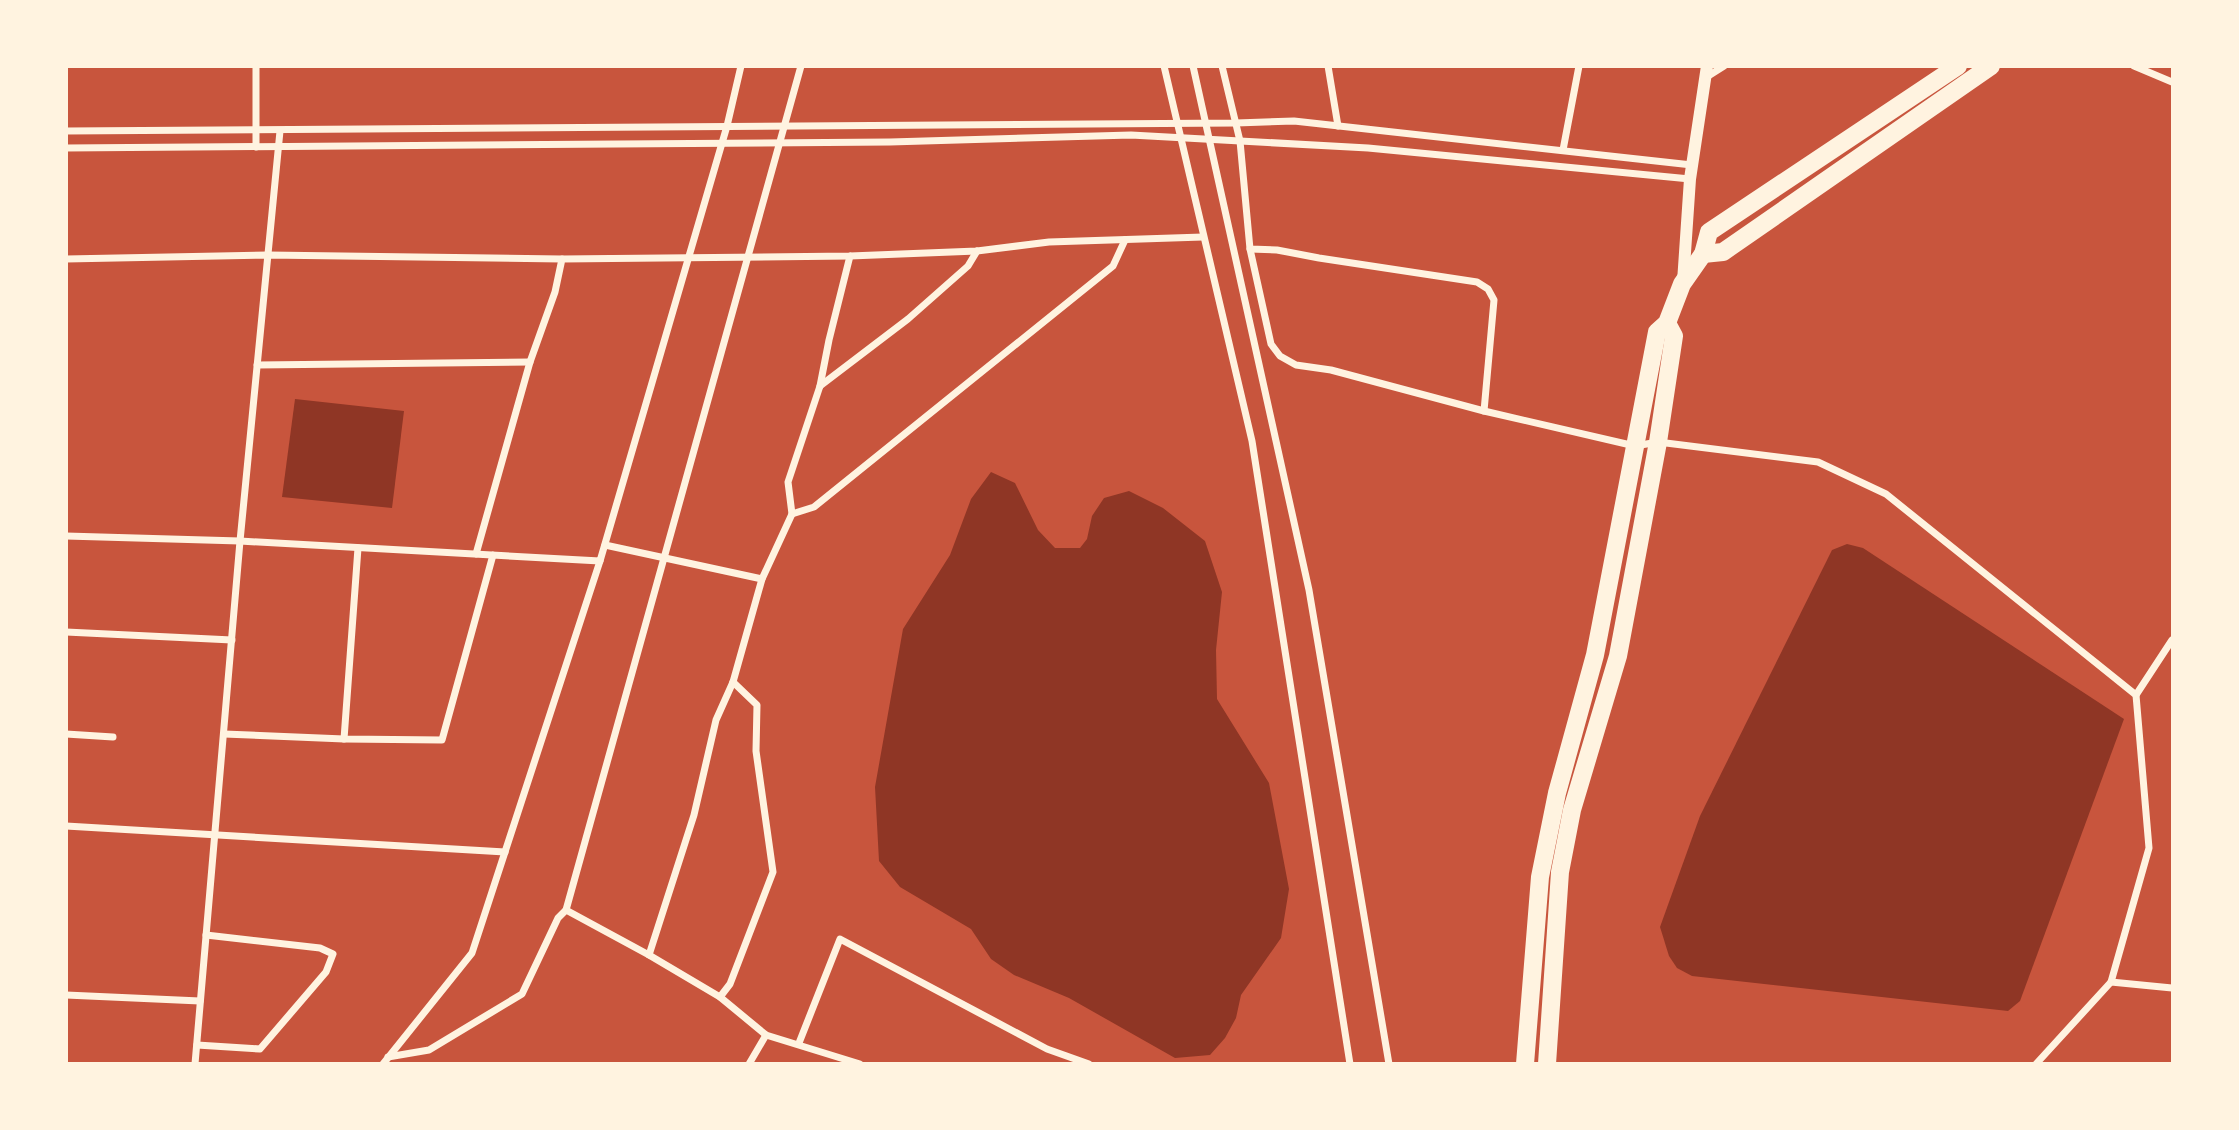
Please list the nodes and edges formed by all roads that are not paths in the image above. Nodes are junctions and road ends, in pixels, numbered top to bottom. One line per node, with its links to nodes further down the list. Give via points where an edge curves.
1 (256, 66): 22 (street)
2 (741, 66): 18 (street)
3 (802, 66): 19 (street)
4 (1164, 66): 15 (street)
5 (1193, 66): 16 (street)
6 (1222, 66): 17 (street)
7 (1328, 66): 20 (street)
8 (1579, 66): 32 (street)
9 (1724, 66): 13 (street)
10 (1958, 66): 39 (main road, via 1709,232)
11 (1991, 66): 39 (main road, via 1723,252)
12 (2134, 66): 14 (street)
13 (1706, 72): 33 (street)
14 (2172, 82)
15 (1177, 122): 16 (street); 19 (street); 24 (street)
16 (1206, 122): 17 (street); 25 (street)
17 (1236, 123): 20 (street, via 1294,121); 26 (street)
18 (727, 126): 19 (street); 23 (street); 28 (street)
19 (784, 126): 27 (street)
20 (1338, 126): 32 (street)
21 (66, 131): 22 (street)
22 (257, 131): 23 (street); 29 (street)
23 (280, 131): 30 (street)
24 (1180, 138): 25 (street); 27 (street); 35 (street)
25 (1209, 139): 26 (street); 95 (street, via 1309,590)
26 (1240, 141): 34 (street, via 1368,148); 37 (street)
27 (779, 142): 28 (street); 43 (street)
28 (722, 143): 30 (street); 41 (street)
29 (256, 147): 30 (street); 31 (street)
30 (278, 147): 40 (street)
31 (66, 148)
32 (1563, 150): 33 (street)
33 (1692, 165): 34 (street)
34 (1690, 179): 46 (street)
35 (1203, 237): 36 (street); 94 (street, via 1252,441)
36 (1125, 240): 38 (street, via 1049,242); 54 (street, via 1113,266 814,507)
37 (1250, 249): 51 (street, via 1271,344 1280,356 1296,365); 51 (street, via 1477,282 1488,289 1494,300)
38 (976, 251): 42 (street); 50 (street, via 968,266 908,319)
39 (1703, 254): 46 (main road)
40 (268, 255): 44 (street); 45 (street); 49 (street)
41 (689, 256): 43 (street); 44 (street); 57 (street)
42 (850, 256): 43 (street); 50 (street)
43 (749, 257): 61 (street)
44 (562, 258): 48 (street)
45 (66, 259)
46 (1682, 284): 47 (main road)
47 (1667, 323): 52 (main road, via 1674,336); 53 (main road, via 1657,332)
48 (530, 362): 49 (street); 59 (street)
49 (257, 365): 56 (street)
50 (820, 386): 54 (street, via 788,482)
51 (1484, 411): 53 (street)
52 (1658, 442): 53 (street); 68 (street, via 1818,462 1886,494); 74 (main road, via 1618,656)
53 (1635, 446): 73 (main road, via 1595,655)
54 (792, 514): 63 (street)
55 (66, 536): 56 (street)
56 (240, 541): 58 (street); 65 (street)
57 (605, 545): 61 (street); 62 (street)
58 (358, 548): 59 (street); 72 (street)
59 (476, 554): 60 (street)
60 (494, 555): 62 (street); 72 (street, via 442,740)
61 (664, 557): 63 (street); 78 (street)
62 (600, 561): 77 (street)
63 (762, 579): 67 (street)
64 (66, 632): 65 (street)
65 (232, 640): 70 (street)
66 (2172, 640): 68 (street)
67 (733, 682): 80 (street, via 716,720 694,815); 84 (street, via 757,705 756,751 773,872 730,984)
68 (2136, 695): 81 (street, via 2149,848)
69 (66, 734): 71 (street)
70 (224, 734): 72 (street); 76 (street)
71 (113, 737)
72 (344, 739)
73 (1563, 770): 74 (main road); 96 (main road, via 1540,877)
74 (1582, 775): 97 (main road, via 1560,872)
75 (66, 826): 76 (street)
76 (215, 835): 77 (street); 79 (street)
77 (505, 852): 89 (street, via 472,953)
78 (566, 910): 80 (street); 89 (street, via 522,994 429,1050)
79 (206, 935): 85 (street); 88 (street, via 320,948 333,954 326,972 260,1049)
80 (649, 955): 84 (street)
81 (2111, 982): 82 (street); 98 (street)
82 (2172, 988)
83 (66, 995): 85 (street)
84 (720, 997): 86 (street)
85 (200, 1002): 88 (street)
86 (766, 1035): 87 (street); 91 (street)
87 (799, 1043): 92 (street); 93 (street, via 840,939 1048,1049)
88 (197, 1045): 90 (street)
89 (385, 1060)
90 (195, 1063)
91 (749, 1063)
92 (860, 1063)
93 (1089, 1063)
94 (1350, 1063)
95 (1389, 1063)
96 (1525, 1063)
97 (1547, 1063)
98 (2036, 1063)

